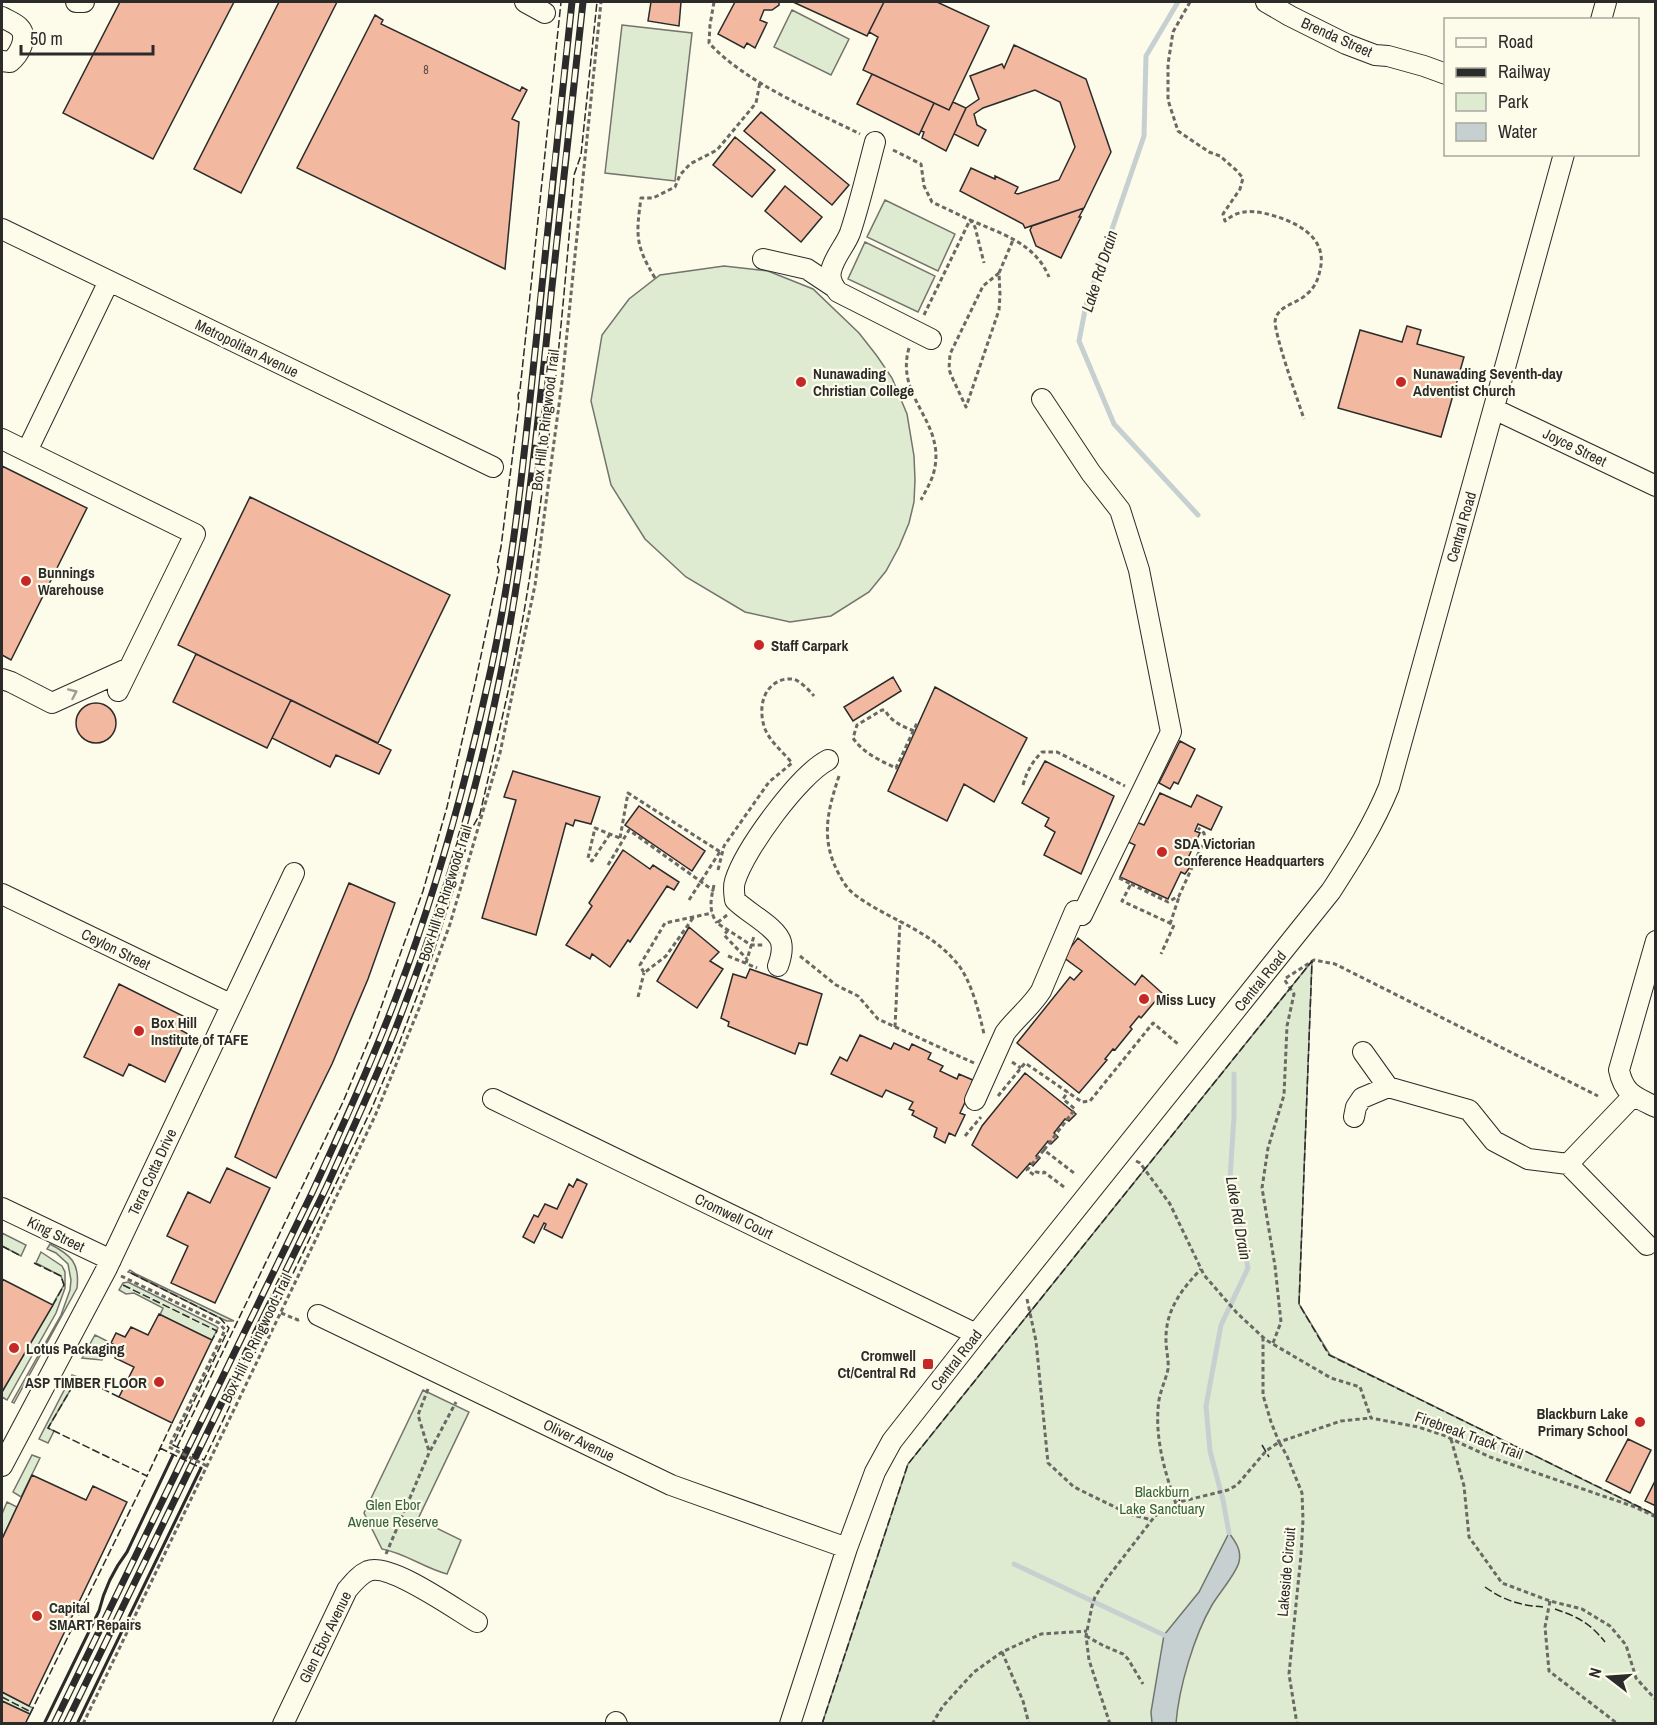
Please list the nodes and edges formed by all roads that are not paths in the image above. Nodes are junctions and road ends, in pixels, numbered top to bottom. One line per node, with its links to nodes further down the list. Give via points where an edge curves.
1 (76, 2): 2 (street)
2 (84, 2)
3 (525, 2): 6 (street)
4 (1266, 2): 10 (street, Brenda Street, via 1346,44)
5 (1606, 2): 8 (street)
6 (544, 14)
7 (2, 17): 9 (street, via 17,25 23,36 16,57 10,62)
8 (1602, 18)
9 (2, 61)
10 (1444, 73)
11 (876, 142): 16 (street, via 851,229 831,271)
12 (1563, 156): 19 (street, Central Road)
13 (2, 228): 15 (street, Metropolitan Avenue)
14 (763, 259): 16 (street, via 807,269)
15 (109, 281): 21 (street); 22 (street, Metropolitan Avenue)
16 (834, 287): 17 (street)
17 (924, 335)
18 (1042, 399): 37 (street, via 1120,510 1139,570 1171,732 1041,991 1005,1033)
19 (1494, 409): 23 (street, Joyce Street); 45 (street, Central Road, via 1389,787 1357,852 1277,974 1122,1152)
20 (2, 439): 21 (street)
21 (27, 451): 24 (street, via 195,534)
22 (493, 467)
23 (1656, 486)
24 (129, 668): 25 (street, one-way to 24, via 52,703); 26 (street)
25 (2, 679)
26 (118, 691)
27 (834, 767): 31 (street, via 817,766 778,809 734,883 735,900 780,939 782,954)
28 (294, 873): 32 (street, Terra Cotta Drive)
29 (2, 894): 32 (street, Ceylon Street)
30 (1656, 941): 35 (street, via 1619,1070 1622,1084)
31 (778, 966)
32 (230, 1004): 43 (street, Terra Cotta Drive)
33 (1363, 1052): 34 (street)
34 (1388, 1087): 39 (street, via 1362,1098); 40 (street, via 1469,1110 1494,1141 1528,1159)
35 (1633, 1096): 38 (street); 40 (street)
36 (493, 1099): 45 (street, Cromwell Court)
37 (985, 1104)
38 (1656, 1107)
39 (1354, 1117)
40 (1568, 1164): 42 (street)
41 (2, 1208): 43 (street, King Street)
42 (1647, 1245)
43 (109, 1264): 46 (street, Terra Cotta Drive)
44 (318, 1315): 47 (street, Oliver Avenue, via 671,1485)
45 (976, 1334): 47 (street, Central Road, via 892,1441 875,1472)
46 (2, 1466)
47 (847, 1548): 50 (street, Central Road)
48 (477, 1623): 49 (street, Glen Ebor Avenue, via 395,1574 368,1570 347,1590)
49 (283, 1724)
50 (789, 1724)

